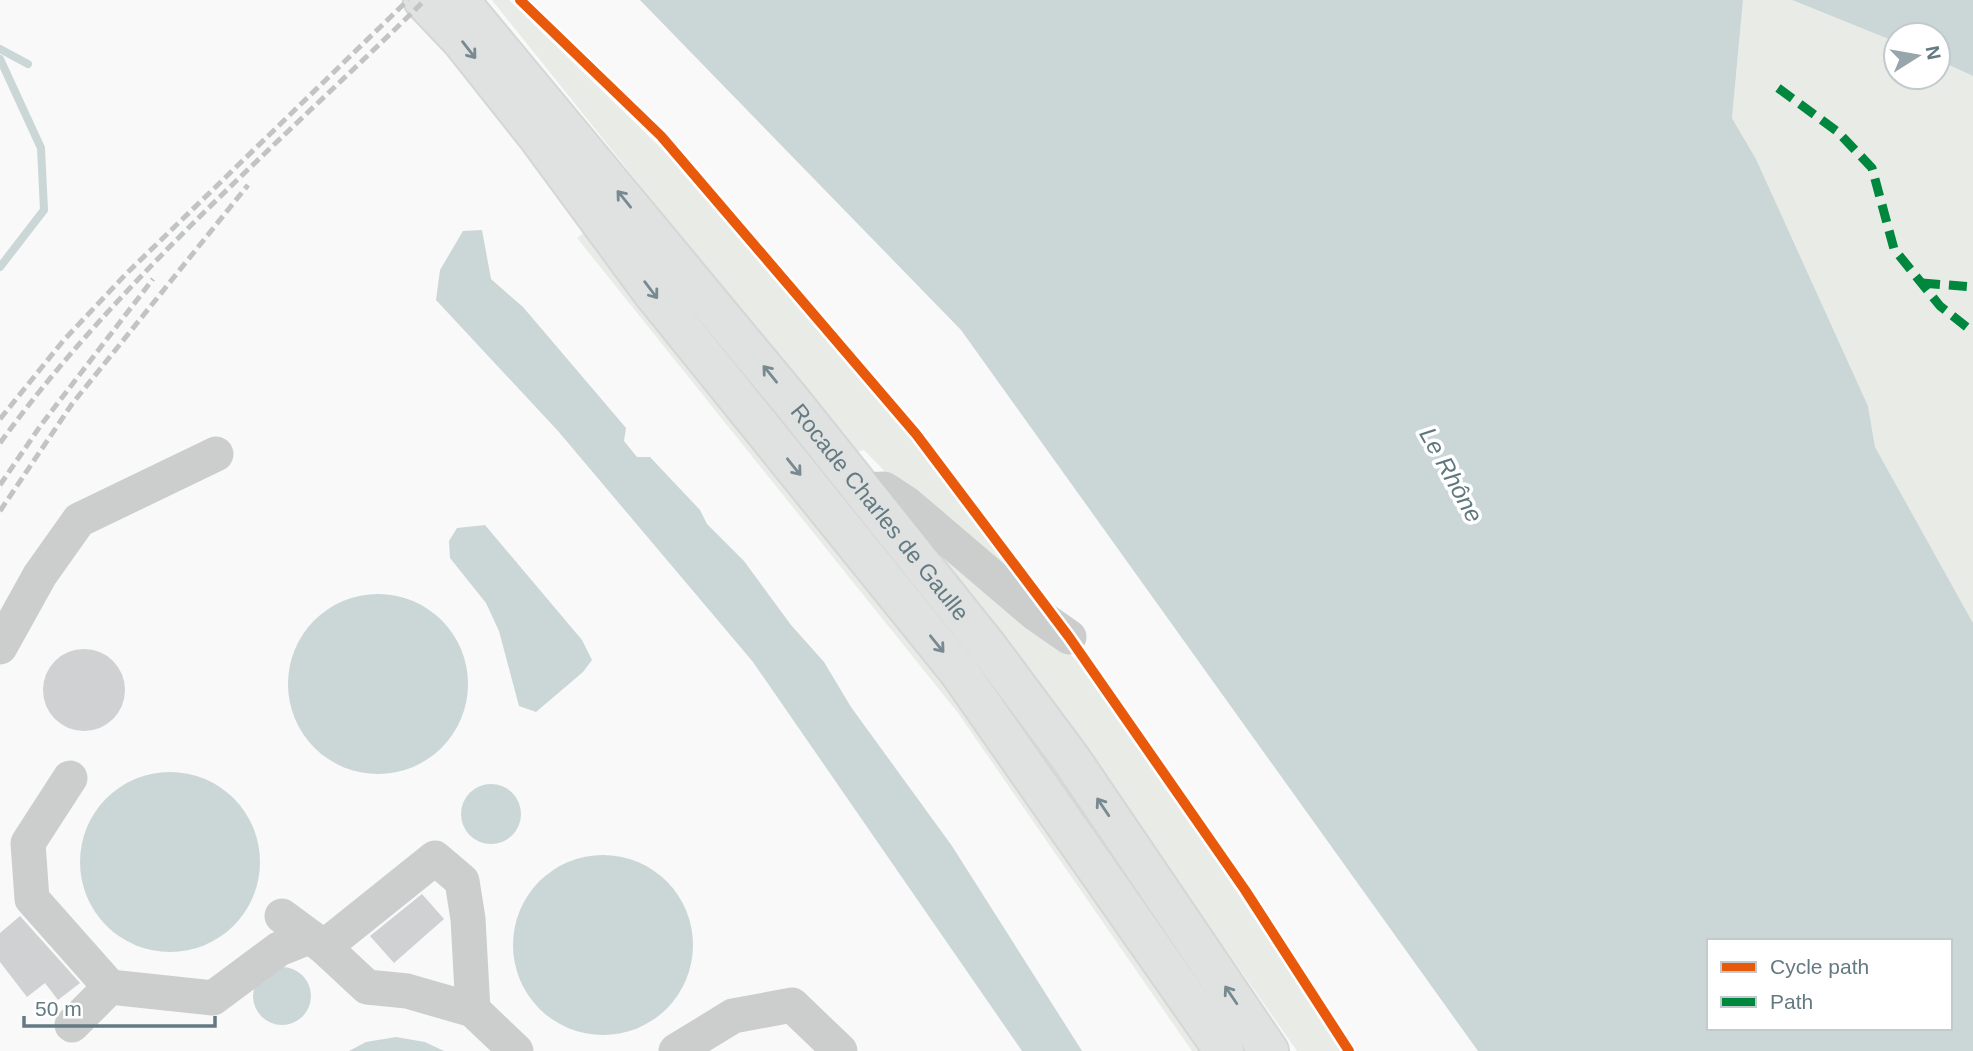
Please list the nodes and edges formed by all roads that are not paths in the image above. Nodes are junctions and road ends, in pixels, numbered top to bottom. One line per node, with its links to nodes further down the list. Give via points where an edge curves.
1 (423, 0): 15 (main road, Rocade Charles de Gaulle, one-way to 15, via 470,51 652,292 967,682)
2 (459, 0): 4 (main road, Rocade Charles de Gaulle, one-way to 2)
3 (216, 454): 6 (lane, via 79,520 40,575)
4 (863, 490): 5 (lane, via 884,489 907,504); 16 (main road, Rocade Charles de Gaulle, one-way to 4, via 1071,759)
5 (1069, 637)
6 (0, 647)
7 (70, 778): 9 (lane, via 28,843 32,899)
8 (305, 933): 9 (lane, via 212,998); 10 (lane, via 367,987 407,991); 10 (lane, via 362,920 435,858 462,881)
9 (110, 987): 11 (lane)
10 (473, 1010): 12 (lane)
11 (72, 1025)
12 (516, 1051)
13 (676, 1051): 14 (lane, via 733,1016 792,1005)
14 (840, 1051)
15 (1224, 1051)
16 (1269, 1051)

